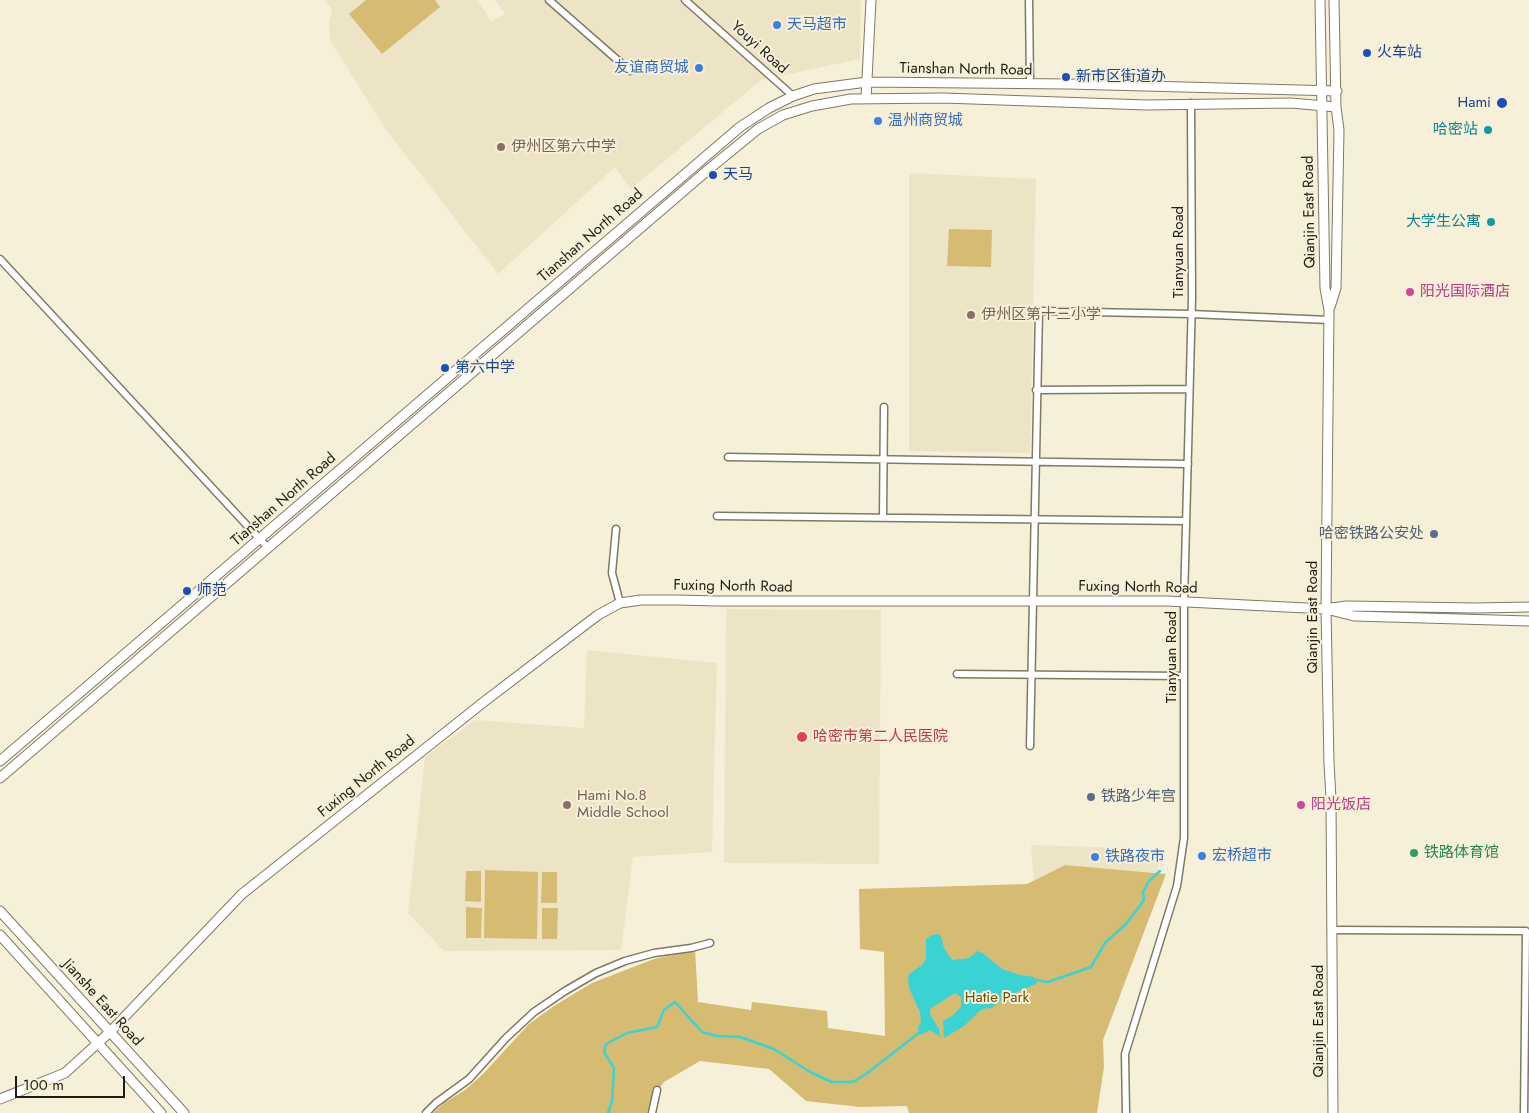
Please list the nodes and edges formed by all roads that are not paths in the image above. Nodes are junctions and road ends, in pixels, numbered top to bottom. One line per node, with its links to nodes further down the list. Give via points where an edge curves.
1 (549, 0): 7 (street)
2 (685, 0): 12 (street, Youyi Road)
3 (871, 0): 8 (main road)
4 (1029, 0): 9 (street)
5 (1320, 0): 10 (main road, Qianjin East Road)
6 (1334, 0): 11 (main road)
7 (630, 71)
8 (868, 82): 9 (main road, Tianshan North Road); 12 (main road, Tianshan North Road, via 814,89); 13 (main road)
9 (1030, 84): 10 (main road, Tianshan North Road)
10 (1322, 90): 11 (main road, Tianshan North Road); 15 (main road, Qianjin East Road)
11 (1336, 91): 16 (main road)
12 (793, 96): 33 (main road, Tianshan North Road, via 740,127)
13 (866, 99): 14 (main road); 34 (main road, via 812,106 783,115 758,129)
14 (1191, 103): 15 (main road); 19 (street, Tianyuan Road)
15 (1322, 106): 16 (main road); 18 (main road, Qianjin East Road, via 1325,288)
16 (1336, 106): 18 (main road, via 1339,130 1336,288)
17 (0, 259): 33 (street)
18 (1330, 310): 20 (main road, Qianjin East Road)
19 (1191, 314): 20 (street); 21 (street, Tianyuan Road); 22 (street, via 1038,311)
20 (1329, 320): 39 (main road, Qianjin East Road)
21 (1190, 389): 22 (street); 27 (street, Tianyuan Road)
22 (1036, 390): 26 (street)
23 (884, 406): 25 (street)
24 (728, 457): 25 (street)
25 (884, 459): 26 (street); 29 (street)
26 (1035, 460): 27 (street); 30 (street)
27 (1188, 464): 31 (street, Tianyuan Road)
28 (717, 516): 29 (street)
29 (883, 517): 30 (street)
30 (1034, 519): 31 (street); 35 (street)
31 (1186, 521): 36 (street, Tianyuan Road)
32 (616, 529): 37 (street, via 612,573)
33 (260, 539): 34 (street); 45 (main road, Tianshan North Road)
34 (268, 548): 46 (main road)
35 (1033, 601): 36 (main road, Fuxing North Road); 37 (main road, Fuxing North Road, via 641,600); 42 (street)
36 (1184, 602): 39 (main road, Fuxing North Road); 43 (street, Tianyuan Road)
37 (620, 603): 51 (main road, Fuxing North Road, via 598,615 485,701 242,894)
38 (1529, 607): 39 (main road, via 1347,606)
39 (1326, 610): 40 (main road, Fuxing North Road, via 1354,616); 48 (main road, Qianjin East Road)
40 (1529, 621)
41 (957, 674): 42 (street)
42 (1031, 674): 43 (street); 44 (street)
43 (1184, 676): 59 (street, Tianyuan Road, via 1183,851 1177,886 1125,1054)
44 (1030, 746)
45 (0, 761)
46 (0, 778)
47 (0, 911): 51 (main road, Jianshe East Road)
48 (1331, 930): 60 (main road, Qianjin East Road); 61 (street, via 1526,931)
49 (0, 935): 52 (main road, Jianshe East Road)
50 (710, 944): 57 (street, via 625,961 565,991 534,1012 469,1079)
51 (110, 1032): 52 (main road, Fuxing North Road); 56 (main road, Jianshe East Road)
52 (99, 1043): 54 (main road, Fuxing North Road, via 65,1073); 55 (main road, Jianshe East Road)
53 (657, 1090): 58 (street)
54 (0, 1099)
55 (161, 1113)
56 (184, 1113)
57 (426, 1113)
58 (652, 1113)
59 (1126, 1113)
60 (1333, 1113)
61 (1524, 1113)

